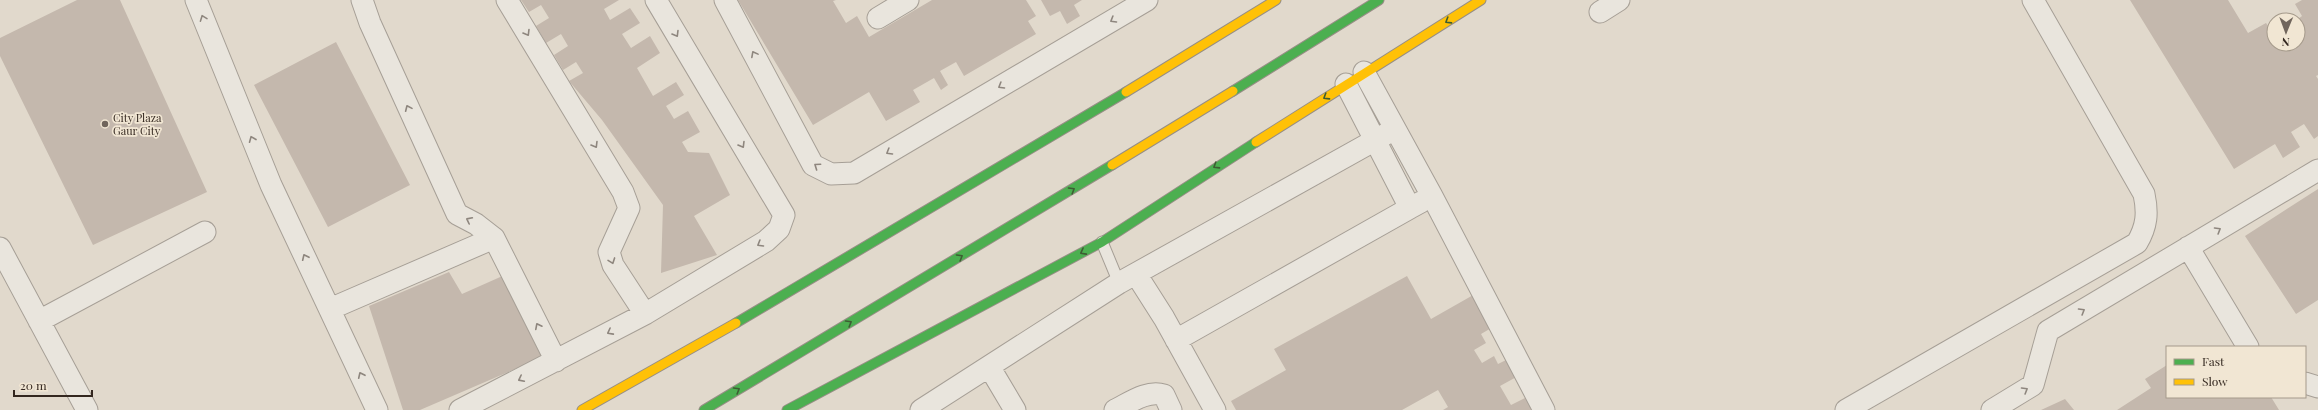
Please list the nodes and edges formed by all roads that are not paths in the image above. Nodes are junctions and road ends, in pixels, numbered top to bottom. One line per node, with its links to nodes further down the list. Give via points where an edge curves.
1 (196, 0): 28 (street, one-way to 1, via 271,185)
2 (362, 0): 23 (street, one-way to 2, via 457,214 370,23)
3 (507, 0): 29 (street, one-way to 29, via 623,192 629,208 609,252 613,265)
4 (656, 0): 29 (street, one-way to 29, via 784,215 779,229 766,241)
5 (725, 0): 7 (street, one-way to 5, via 854,173 831,174 813,165)
6 (908, 0): 14 (street)
7 (1147, 0)
8 (1276, 0): 40 (street, via 1154,76 689,351)
9 (1380, 0): 41 (street, one-way to 9, via 1158,138)
10 (1481, 0): 15 (street, one-way to 15)
11 (1619, 0): 13 (street)
12 (2033, 0): 49 (street, via 2144,194 2146,227 2137,242)
13 (1600, 12)
14 (878, 18)
15 (1364, 72): 16 (street); 17 (street)
16 (1346, 84): 18 (street); 24 (street, one-way to 24)
17 (1395, 129): 18 (street); 20 (street)
18 (1375, 140): 21 (street); 27 (street)
19 (2318, 170): 25 (street, one-way to 19)
20 (1432, 196): 21 (street); 48 (street)
21 (1410, 208): 31 (street)
22 (205, 232): 30 (street)
23 (494, 238): 28 (street); 33 (street, one-way to 23)
24 (1102, 242): 27 (lane); 42 (street, one-way to 42)
25 (2188, 247): 32 (street); 50 (street, one-way to 25, via 2033,385 2048,331)
26 (0, 248): 30 (street)
27 (1128, 278): 31 (street); 34 (street)
28 (330, 309): 38 (street, one-way to 28)
29 (645, 314): 33 (street, one-way to 33)
30 (39, 321): 37 (street)
31 (1176, 340): 47 (street)
32 (2247, 346)
33 (556, 361): 39 (street, one-way to 39)
34 (990, 368): 43 (street); 44 (street)
35 (2306, 383): 36 (street)
36 (2318, 387)
37 (88, 410)
38 (377, 410)
39 (460, 410)
40 (582, 410)
41 (704, 410)
42 (787, 410)
43 (921, 410)
44 (1015, 410)
45 (1115, 410): 46 (street, via 1148,394 1157,393 1164,395)
46 (1171, 410)
47 (1215, 410)
48 (1544, 410)
49 (1846, 410)
50 (1992, 410)

